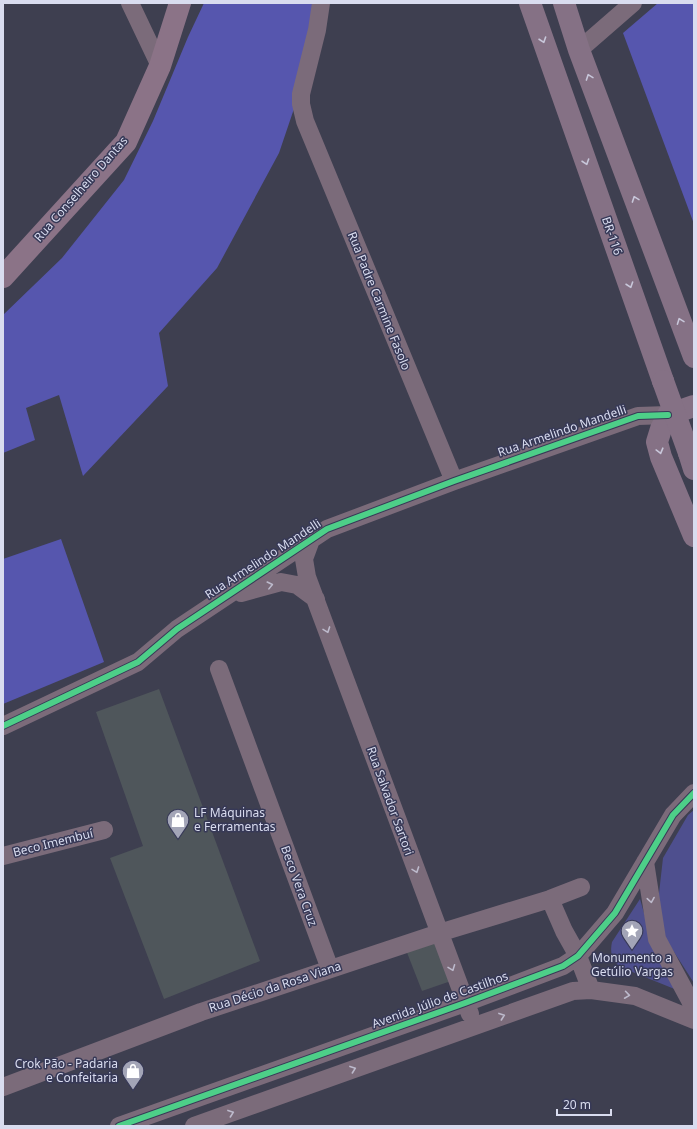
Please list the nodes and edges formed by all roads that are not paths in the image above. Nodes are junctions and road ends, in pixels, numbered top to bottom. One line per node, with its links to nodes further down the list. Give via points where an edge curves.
1 (130, 3): 8 (street)
2 (180, 3): 8 (main road, Rua Conselheiro Dantas)
3 (321, 3): 14 (street, Rua Padre Carmine Fasolo, via 301,94 305,120)
4 (530, 3): 13 (highway, BR-116 / BR-116, one-way to 13, bridge)
5 (564, 3): 7 (highway)
6 (633, 3): 7 (street)
7 (579, 50): 10 (highway, one-way to 7)
8 (160, 66): 9 (main road, Rua Conselheiro Dantas, via 126,142)
9 (3, 277)
10 (694, 357)
11 (694, 406): 12 (highway)
12 (668, 415): 14 (street, Rua Armelindo Mandelli, via 638,416); 15 (highway, one-way to 15, via 657,442)
13 (691, 461)
14 (454, 481): 16 (street, Rua Armelindo Mandelli, via 328,530)
15 (694, 536)
16 (311, 540): 17 (street, Rua Salvador Sartori, via 304,559 306,577); 18 (street, Rua Armelindo Mandelli)
17 (316, 599): 18 (street, one-way to 17, via 281,582 297,585); 27 (street, Rua Salvador Sartori, one-way to 27)
18 (219, 600): 20 (street, Rua Armelindo Mandelli, via 176,629 138,662)
19 (219, 669): 29 (street, Beco Vera Cruz)
20 (3, 726)
21 (694, 793): 24 (street, Avenida Júlio de Castilhos, via 672,815)
22 (104, 830): 23 (street, Beco Imembuí)
23 (3, 856)
24 (645, 862): 28 (street, Avenida Júlio de Castilhos, via 615,913); 32 (street, one-way to 32, via 658,939)
25 (582, 887): 26 (street, Rua Décio da Rosa Viana)
26 (550, 899): 27 (street, Rua Décio da Rosa Viana); 28 (street)
27 (439, 933): 29 (street, Rua Décio da Rosa Viana); 31 (street, Rua Salvador Sartori, one-way to 31)
28 (578, 956): 30 (street); 31 (street, Avenida Júlio de Castilhos, via 563,966)
29 (330, 969): 35 (street, Rua Décio da Rosa Viana, via 201,1012)
30 (591, 990): 33 (street, one-way to 33, via 635,996); 34 (street, one-way to 30, via 572,991)
31 (465, 1003): 34 (street, Rua Salvador Sartori); 36 (street, Avenida Júlio de Castilhos)
32 (694, 1008)
33 (694, 1020)
34 (474, 1026): 37 (street, one-way to 34)
35 (3, 1087)
36 (119, 1126)
37 (194, 1126)

